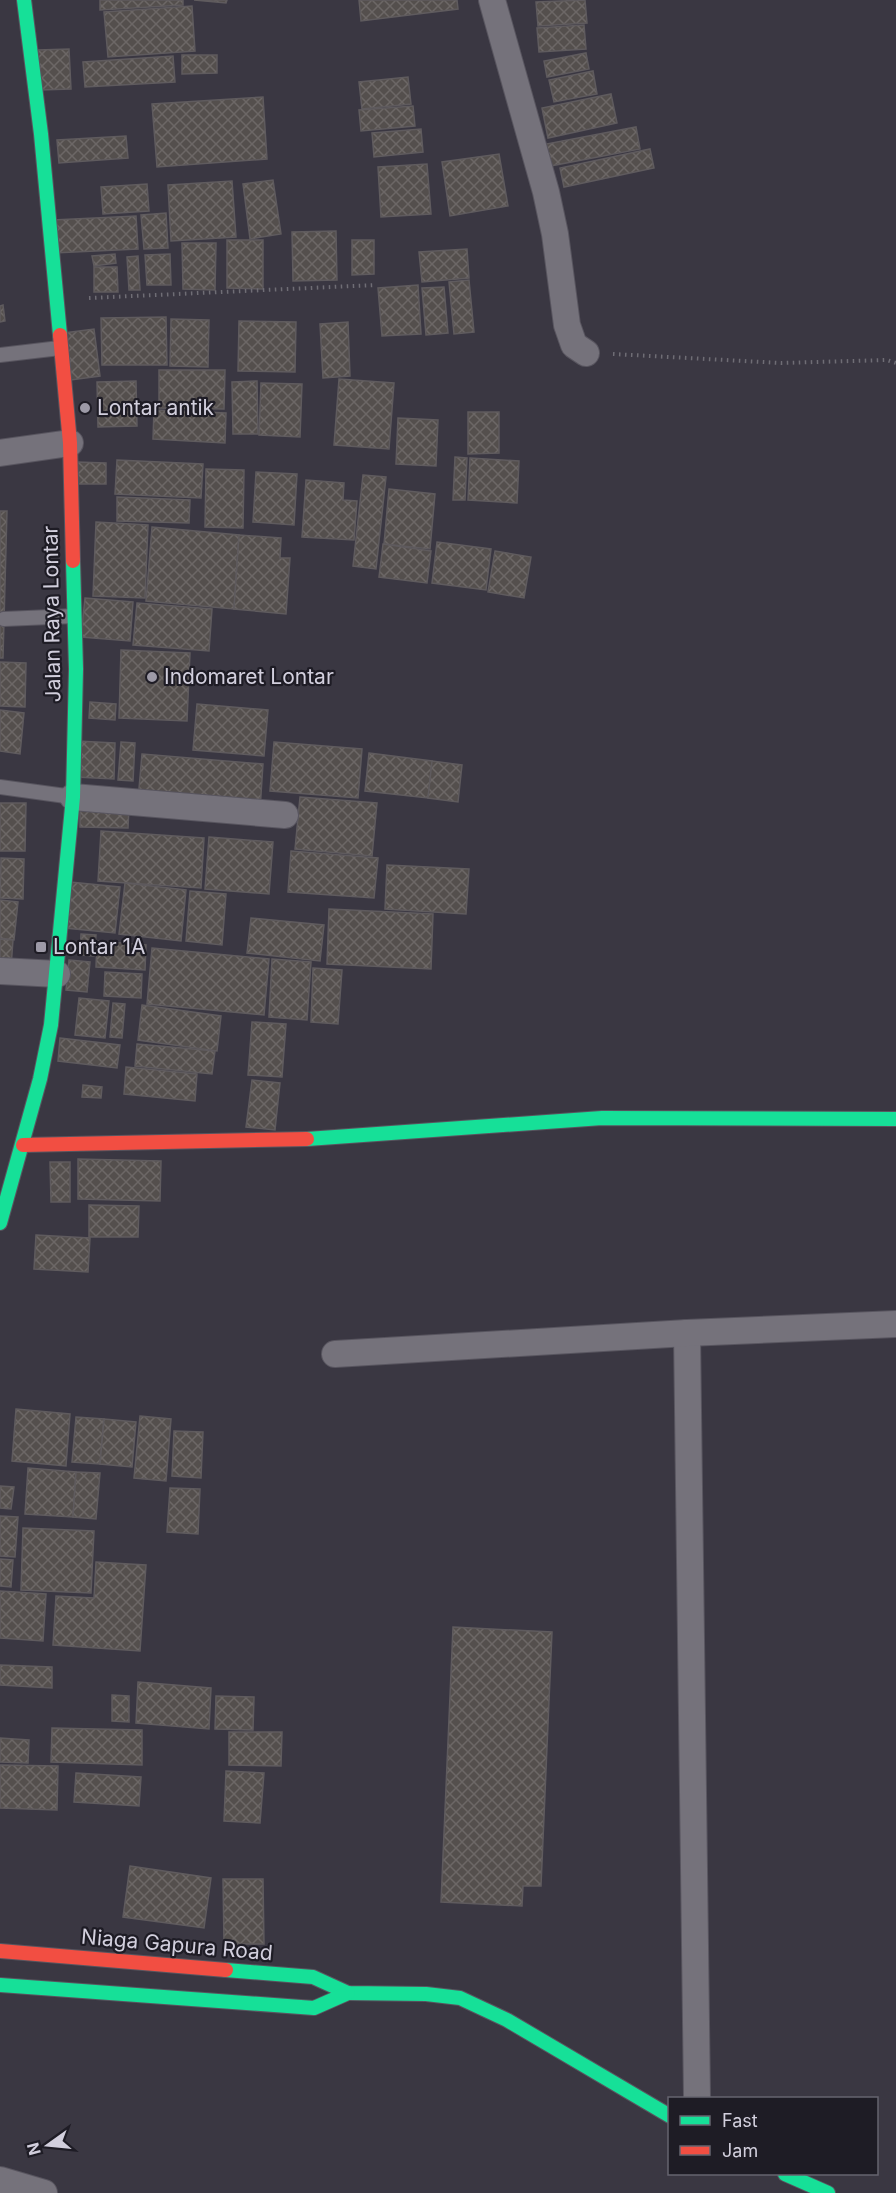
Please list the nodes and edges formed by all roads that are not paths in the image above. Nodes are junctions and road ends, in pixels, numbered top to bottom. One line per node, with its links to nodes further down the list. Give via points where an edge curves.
1 (24, 0): 3 (street, Jalan Raya Lontar)
2 (492, 0): 4 (street, via 548,202 567,325 574,345)
3 (62, 348): 5 (lane); 6 (street, Jalan Raya Lontar)
4 (586, 353)
5 (0, 355)
6 (70, 443): 7 (street); 8 (street, Jalan Raya Lontar)
7 (0, 453)
8 (74, 616): 9 (lane); 11 (street, Jalan Raya Lontar)
9 (4, 619)
10 (0, 787): 11 (lane)
11 (73, 797): 12 (street); 14 (street, Jalan Raya Lontar)
12 (285, 815)
13 (0, 971): 14 (street)
14 (57, 974): 16 (street, Jalan Raya Lontar, via 40,1079)
15 (896, 1119): 16 (street, via 602,1118 272,1142)
16 (22, 1145): 17 (street, Jalan Raya Lontar)
17 (3, 1199): 18 (street, Jalan Raya Lontar)
18 (0, 1223)
19 (896, 1324): 20 (street)
20 (687, 1333): 21 (street); 25 (street)
21 (335, 1354)
22 (0, 1951): 24 (street, Niaga Gapura Road, via 312,1977)
23 (0, 1985): 24 (street, Niaga Gapura Road, via 314,2008)
24 (348, 1992): 26 (street, Niaga Gapura Road, via 460,1998 507,2020)
25 (698, 2097)
26 (668, 2115)
27 (787, 2175): 30 (street)
28 (0, 2180): 29 (street)
29 (47, 2192)
30 (828, 2193)

